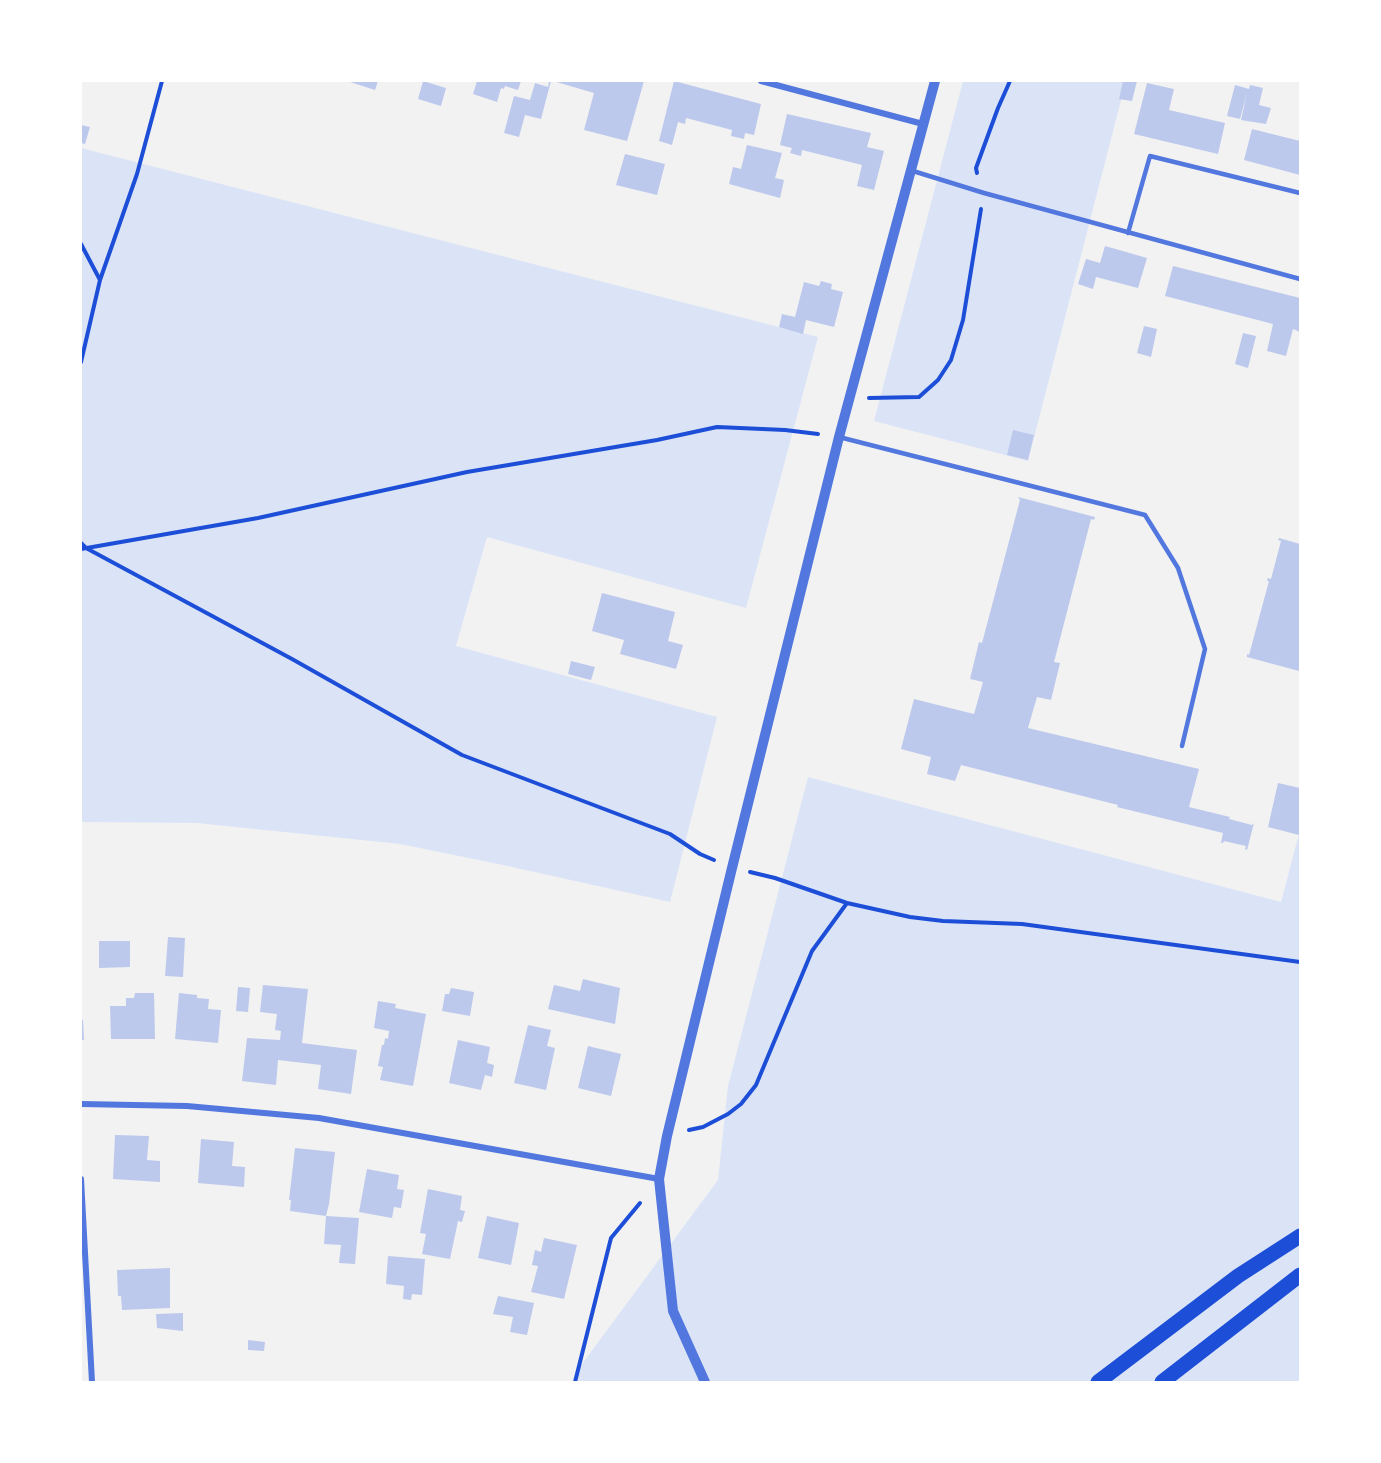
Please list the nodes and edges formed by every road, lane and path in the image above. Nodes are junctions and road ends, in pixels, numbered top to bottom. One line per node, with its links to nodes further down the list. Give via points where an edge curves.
1 (162, 81): 12 (path, via 137,174)
2 (762, 81): 5 (street)
3 (935, 81): 5 (street)
4 (1010, 81): 7 (path, via 976,168)
5 (923, 124): 6 (street)
6 (910, 170): 7 (lane); 14 (street)
7 (984, 193): 9 (lane); 14 (path, via 963,320 951,360 938,380 920,397)
8 (1300, 193): 9 (lane, via 1150,156)
9 (1128, 233): 11 (lane)
10 (81, 244): 12 (path)
11 (1300, 279)
12 (100, 280): 13 (path)
13 (81, 362)
14 (850, 399): 15 (street)
15 (839, 437): 17 (path, via 717,427 467,472 258,518); 18 (lane, via 1145,515 1178,568 1204,649); 19 (street)
16 (81, 543): 17 (path)
17 (84, 549): 19 (path, via 462,755 670,834 700,854)
18 (1182, 746)
19 (732, 868): 20 (path, via 776,878); 23 (street)
20 (847, 903): 21 (path, via 910,917 1022,924); 23 (path, via 812,951 756,1085 728,1114 703,1127)
21 (1300, 962)
22 (81, 1104): 25 (street, via 187,1106 318,1118)
23 (667, 1136): 25 (street)
24 (81, 1179): 28 (street)
25 (659, 1179): 29 (path, via 611,1238); 30 (street, via 673,1311)
26 (1300, 1236): 31 (main road, via 1238,1276)
27 (1300, 1275): 32 (main road)
28 (92, 1382)
29 (575, 1382)
30 (705, 1382)
31 (1098, 1382)
32 (1162, 1382)

